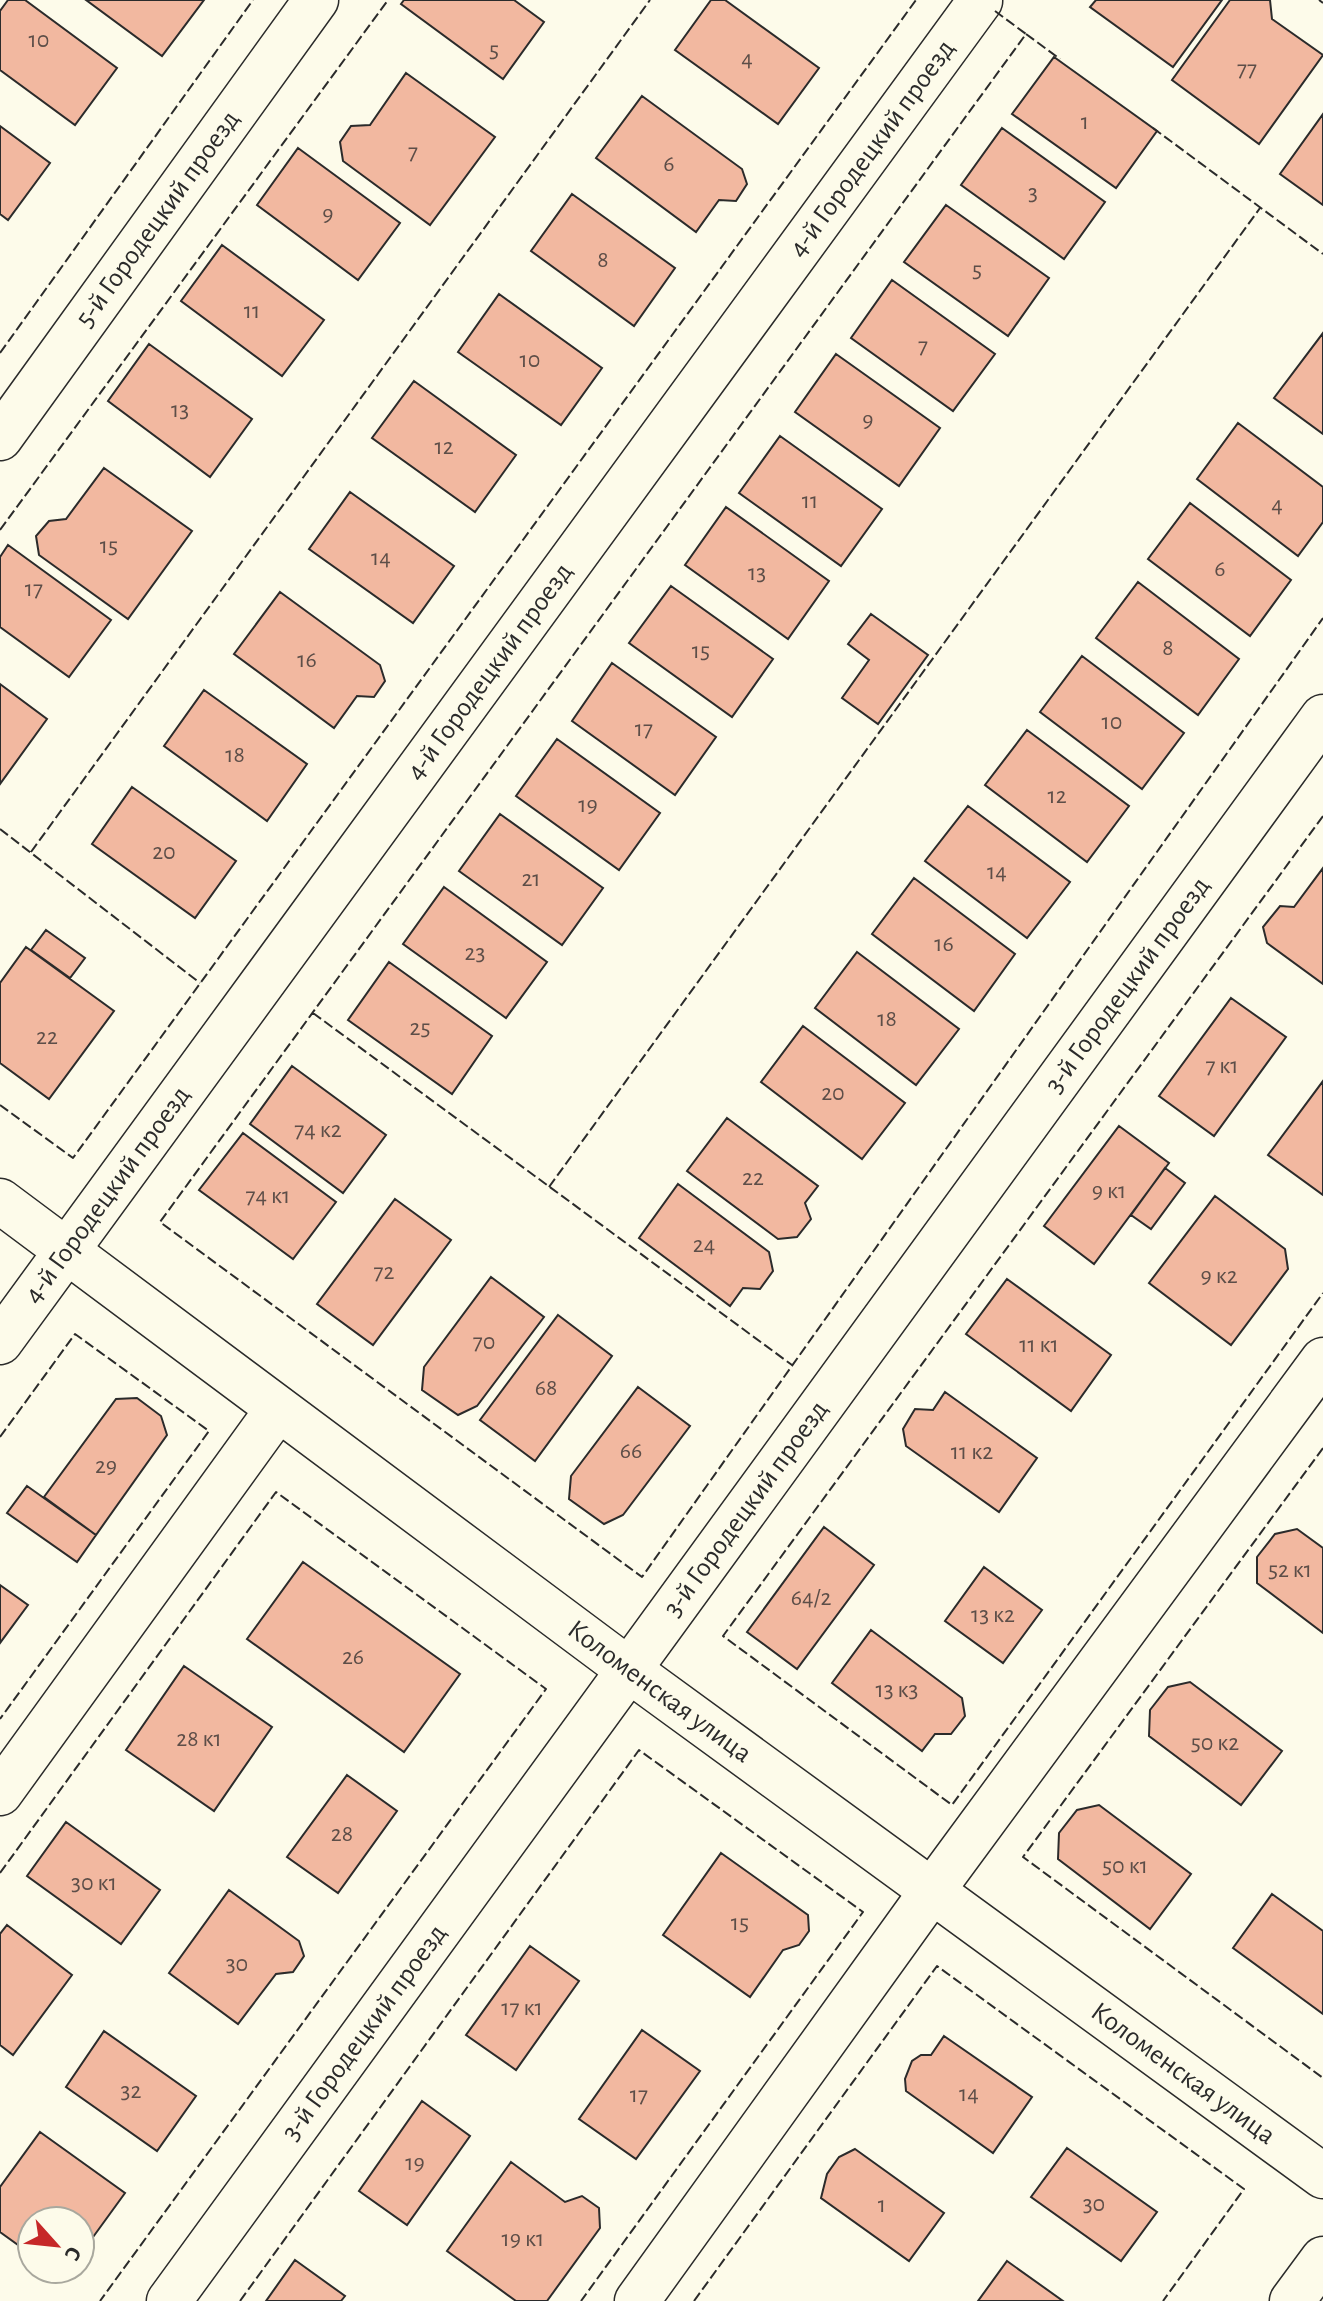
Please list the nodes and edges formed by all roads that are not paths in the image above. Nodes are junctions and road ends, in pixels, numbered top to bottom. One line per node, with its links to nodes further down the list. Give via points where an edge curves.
1 (316, 0): 3 (street, 5-й Городецкий проезд)
2 (980, 1): 6 (street, 4-й Городецкий проезд)
3 (0, 438)
4 (1323, 717): 10 (street, 3-й Городецкий проезд)
5 (0, 1201): 6 (street, Коломенская улица)
6 (66, 1251): 7 (street, 4-й Городецкий проезд); 9 (street, Коломенская улица)
7 (0, 1342)
8 (1323, 1360): 12 (street)
9 (278, 1409): 10 (street, Коломенская улица); 11 (street)
10 (629, 1670): 12 (street, Коломенская улица); 15 (street, 3-й Городецкий проезд)
11 (0, 1793)
12 (932, 1891): 13 (street, Коломенская улица); 16 (street)
13 (1323, 2176)
14 (1323, 2259): 17 (street)
15 (169, 2301)
16 (637, 2301)
17 (1292, 2301)

